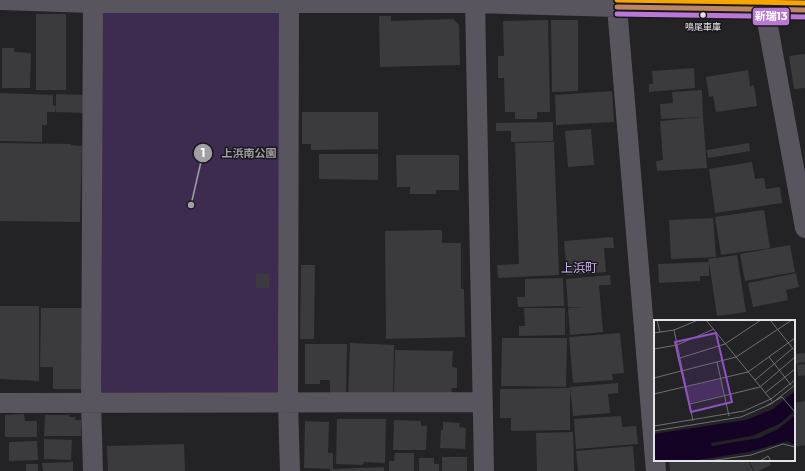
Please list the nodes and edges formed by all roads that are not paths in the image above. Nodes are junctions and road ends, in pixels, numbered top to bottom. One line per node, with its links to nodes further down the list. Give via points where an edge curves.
1 (0, 0): 4 (street)
2 (289, 1): 3 (street); 4 (street); 11 (street)
3 (475, 1): 6 (street); 9 (street)
4 (93, 3): 10 (street)
5 (765, 5): 6 (street); 7 (street); 8 (street)
6 (617, 7): 13 (street)
7 (805, 10)
8 (805, 228)
9 (483, 402): 11 (street); 17 (street)
10 (91, 403): 11 (street); 12 (street); 15 (street)
11 (288, 403): 16 (street)
12 (0, 404)
13 (654, 447)
14 (655, 461): 18 (street)
15 (93, 471)
16 (290, 471)
17 (484, 471)
18 (656, 471)

